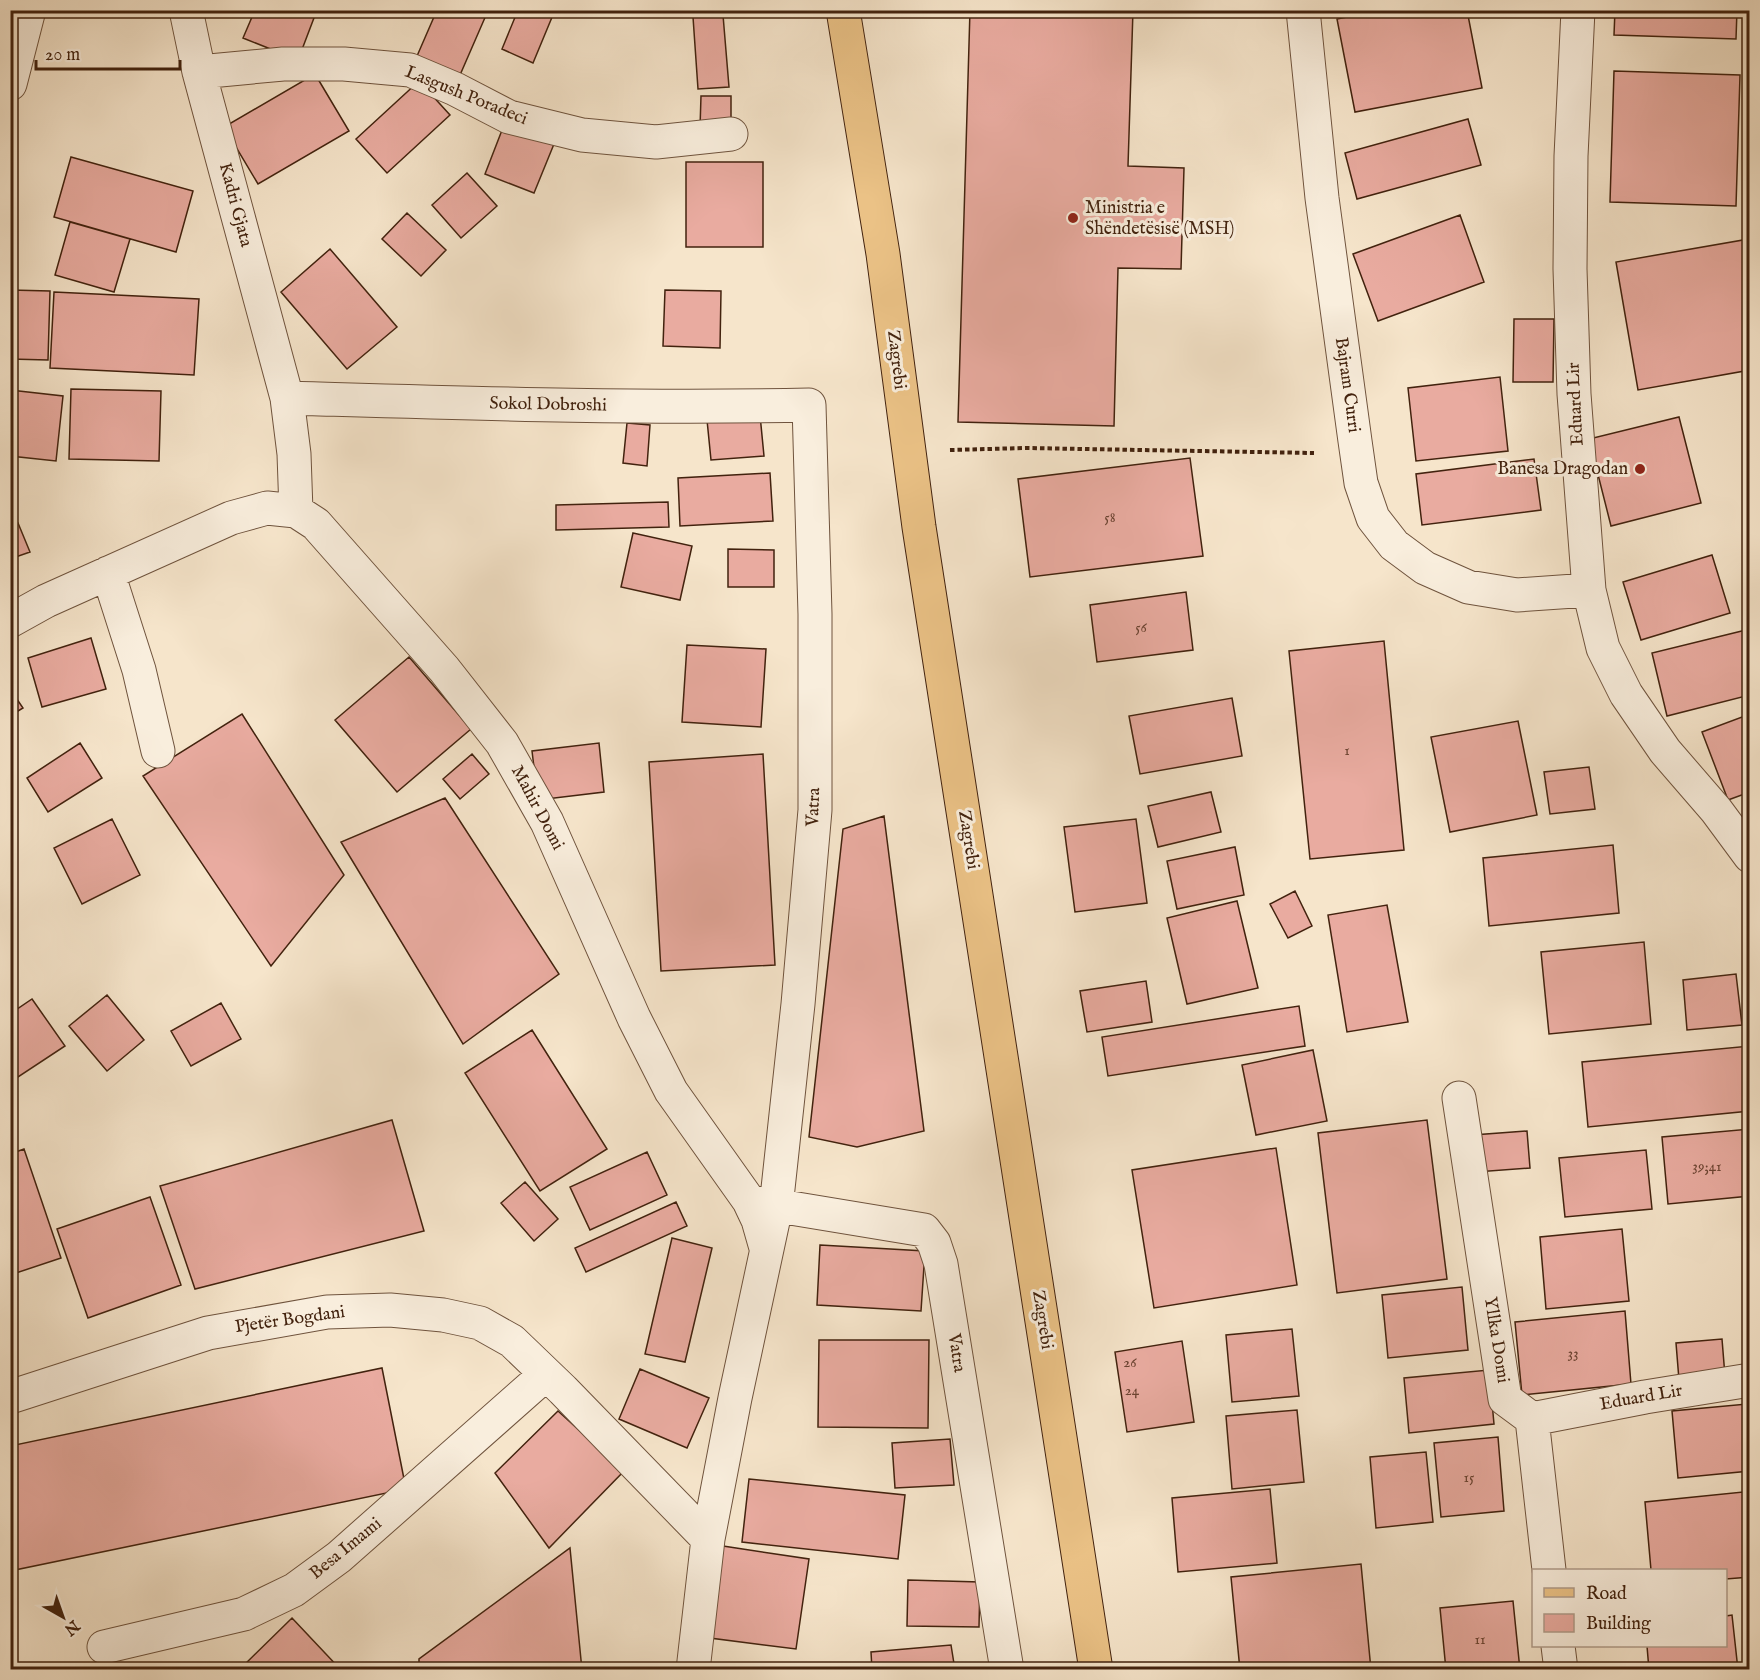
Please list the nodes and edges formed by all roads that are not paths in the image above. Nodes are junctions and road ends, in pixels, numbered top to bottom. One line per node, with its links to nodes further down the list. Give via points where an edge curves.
1 (29, 10): 7 (street)
2 (186, 10): 6 (street, Kadri Gjata)
3 (843, 10): 29 (main road, Zagrebi, via 882,254 922,550)
4 (1303, 10): 13 (street, Bajram Curri, via 1322,198 1357,454 1361,483 1373,518 1394,545 1425,568 1468,587 1517,595)
5 (1578, 10): 13 (street, Eduard Lir, via 1570,269 1574,394)
6 (199, 72): 8 (street, Lasgush Poradeci, via 293,64 410,70 509,117 582,135 656,142); 9 (street, Kadri Gjata)
7 (10, 84)
8 (731, 134)
9 (287, 398): 10 (street, Sokol Dobroshi, via 588,406); 11 (street)
10 (809, 405): 18 (street, Vatra, via 815,810 798,1004)
11 (296, 511): 12 (street, via 267,508 231,518); 18 (street, Mahir Domi, via 316,524 444,669 502,743 547,822 670,1091)
12 (108, 573): 14 (street); 15 (street, via 139,670)
13 (1589, 590): 16 (street, Eduard Lir, via 1603,648 1626,694 1665,751)
14 (10, 621)
15 (158, 751)
16 (1749, 856)
17 (1458, 1098): 22 (street, Yllka Domi, via 1505,1399)
18 (762, 1204): 23 (street, Mahir Domi, via 758,1220 766,1248); 28 (street, Vatra, via 924,1230 934,1243 941,1264)
19 (546, 1374): 21 (street, Pjetër Bogdani, via 512,1341 480,1323 390,1310 327,1312 208,1333); 23 (street, Pjetër Bogdani); 25 (street, Besa Imami, via 339,1557 294,1590 244,1614)
20 (1749, 1380): 22 (street, Eduard Lir)
21 (10, 1397)
22 (1532, 1419): 24 (street)
23 (708, 1539): 27 (street)
24 (1549, 1569)
25 (104, 1647)
26 (1558, 1647): 30 (street)
27 (693, 1670)
28 (1007, 1670)
29 (1096, 1670)
30 (1561, 1670)

